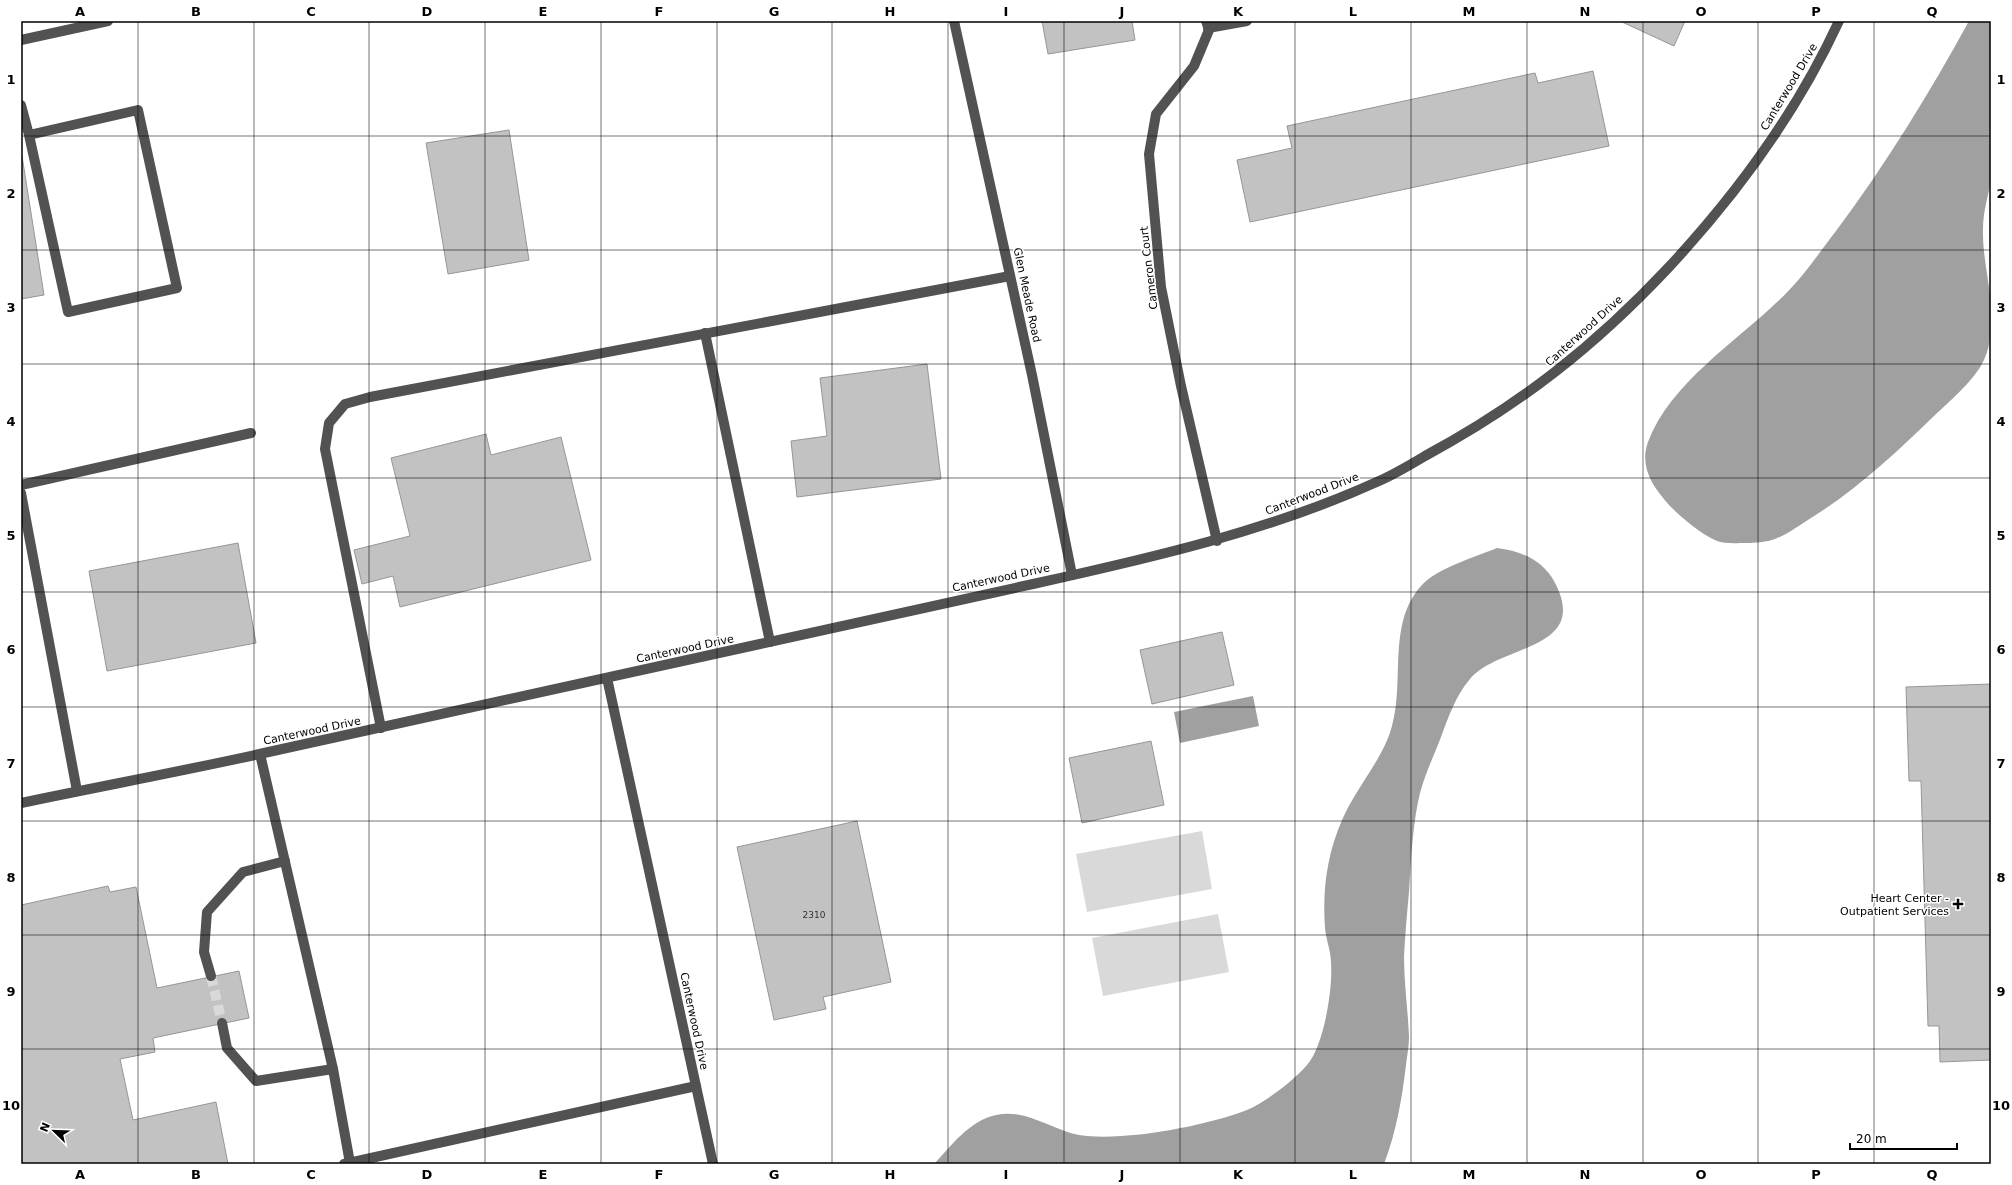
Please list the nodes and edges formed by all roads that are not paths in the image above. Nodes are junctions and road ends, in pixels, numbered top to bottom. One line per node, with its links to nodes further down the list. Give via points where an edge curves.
1 (108, 21): 5 (street)
2 (954, 21): 10 (street, Glen Meade Road)
3 (1246, 21): 6 (street, Cameron Court)
4 (1839, 21): 15 (street, Canterwood Drive, via 1827,47 1788,113 1752,168 1705,229 1619,318 1560,370 1466,434 1383,479 1310,510)
5 (93, 23): 7 (street)
6 (1207, 24): 15 (street, Cameron Court, via 1209,30 1194,66 1156,114 1149,154 1161,287)
7 (21, 40)
8 (21, 104): 9 (street)
9 (30, 135): 9 (street, via 138,110 177,288 68,312)
10 (1010, 276): 11 (street); 16 (street, Glen Meade Road)
11 (705, 333): 17 (street); 19 (street, via 370,397 345,404 330,423 325,449)
12 (251, 433): 13 (street)
13 (21, 485)
14 (21, 493): 21 (street)
15 (1217, 541): 16 (street, Canterwood Drive)
16 (1072, 575): 17 (street, Canterwood Drive)
17 (770, 642): 18 (street, Canterwood Drive)
18 (607, 678): 19 (street, Canterwood Drive); 27 (street, Canterwood Drive)
19 (381, 728): 20 (street, Canterwood Drive)
20 (260, 754): 21 (street, Canterwood Drive); 23 (street)
21 (77, 791): 22 (street, Canterwood Drive)
22 (21, 803)
23 (285, 861): 24 (street, via 242,872 207,912 204,952); 26 (street)
24 (211, 976)
25 (222, 1023): 26 (street, via 227,1048 256,1081)
26 (333, 1069): 28 (street)
27 (696, 1086): 28 (street, Canterwood Drive); 29 (street)
28 (347, 1163)
29 (713, 1164)

